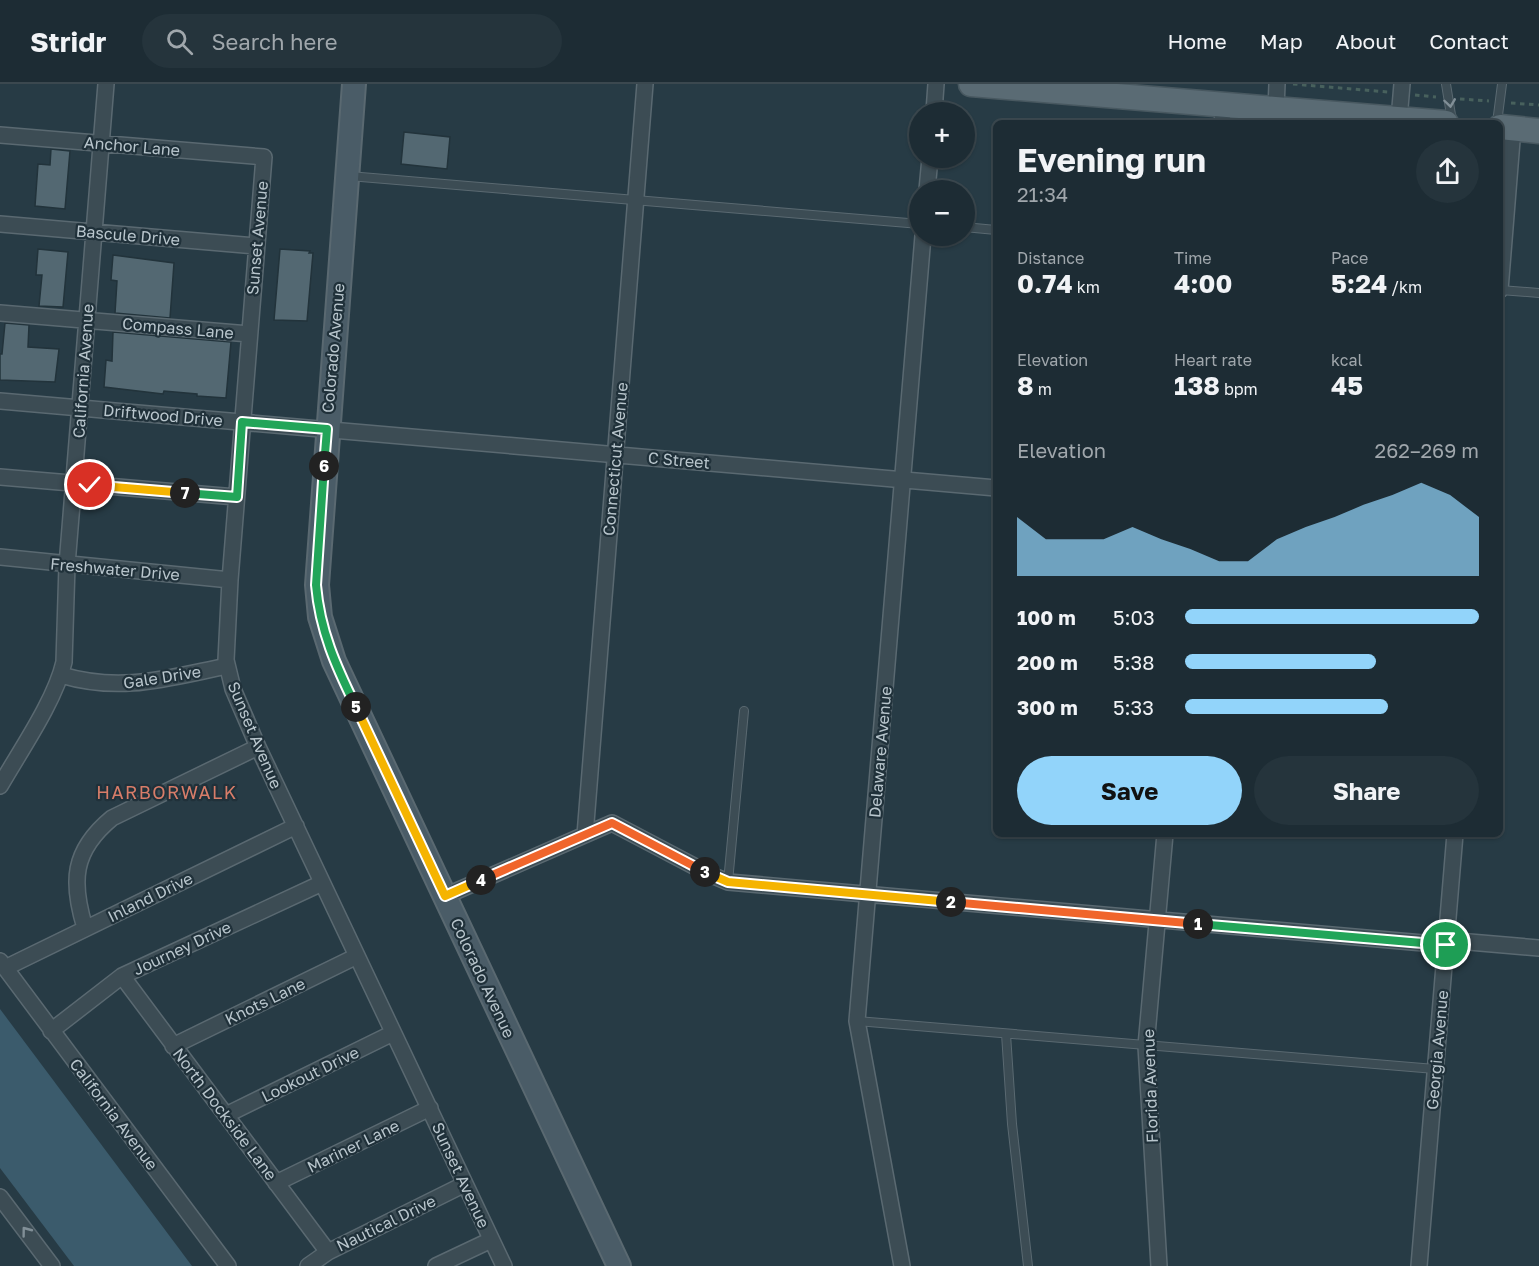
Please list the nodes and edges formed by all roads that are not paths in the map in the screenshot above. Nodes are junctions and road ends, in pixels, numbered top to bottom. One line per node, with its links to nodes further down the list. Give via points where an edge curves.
1 (106, 84): 21 (street, California Avenue)
2 (354, 84): 23 (main road, Colorado Avenue)
3 (645, 84): 24 (street, Connecticut Avenue)
4 (936, 84): 11 (street)
5 (971, 84): 9 (main road)
6 (1277, 84): 12 (street)
7 (1446, 84): 16 (lane, one-way to 16)
8 (1502, 84): 17 (lane)
9 (999, 85): 13 (main road)
10 (1402, 89): 14 (street)
11 (934, 102)
12 (1276, 109): 13 (main road); 14 (main road)
13 (1223, 114)
14 (1399, 119): 15 (main road)
15 (1411, 120)
16 (1452, 120)
17 (1502, 120)
18 (1503, 126): 19 (main road)
19 (1539, 131)
20 (0, 135): 21 (street, Anchor Lane)
21 (101, 143): 22 (street, Anchor Lane); 29 (street, California Avenue)
22 (264, 157): 30 (street, Sunset Avenue)
23 (347, 175): 24 (lane); 40 (main road, Colorado Avenue)
24 (637, 200): 25 (lane); 41 (street, Connecticut Avenue)
25 (909, 223)
26 (0, 224): 29 (street, Bascule Drive)
27 (975, 228): 28 (lane)
28 (993, 230)
29 (94, 231): 30 (street, Bascule Drive); 35 (street, California Avenue)
30 (256, 246): 36 (street, Sunset Avenue)
31 (922, 246): 43 (street, Delaware Avenue)
32 (1503, 290): 33 (lane)
33 (1539, 293)
34 (0, 313): 35 (street, Compass Lane)
35 (86, 320): 36 (street, Compass Lane); 38 (street, California Avenue)
36 (249, 334): 39 (street, Sunset Avenue)
37 (0, 401): 38 (street, Driftwood Drive)
38 (80, 408): 39 (street, Driftwood Drive); 44 (street, California Avenue)
39 (242, 422): 40 (street, Driftwood Drive); 46 (street, Sunset Avenue)
40 (327, 429): 41 (street, C Street); 62 (main road, Colorado Avenue, via 316,585 324,632)
41 (615, 454): 43 (street, C Street); 56 (street, Connecticut Avenue)
42 (0, 477): 44 (street)
43 (903, 480): 45 (street, C Street); 61 (street, Delaware Avenue)
44 (74, 484): 46 (street); 48 (street, California Avenue)
45 (993, 488)
46 (237, 497): 49 (street, Sunset Avenue)
47 (0, 557): 48 (street, Freshwater Drive)
48 (67, 565): 49 (street, Freshwater Drive); 51 (street, California Avenue, via 66,645)
49 (230, 580): 50 (street, Sunset Avenue)
50 (227, 666): 51 (street, Gale Drive, via 124,684 87,682); 53 (street, Sunset Avenue)
51 (61, 675): 54 (street, California Avenue)
52 (744, 711): 59 (lane)
53 (258, 747): 55 (street, Sunset Avenue); 64 (street, via 112,818 98,831 80,861 76,878 77,902)
54 (0, 786)
55 (296, 826): 60 (street, Sunset Avenue); 64 (street, Inland Drive)
56 (585, 834): 59 (street, via 612,823); 62 (street)
57 (1164, 837): 63 (street, Florida Avenue)
58 (1455, 837): 65 (street, Georgia Avenue)
59 (728, 882): 61 (street)
60 (322, 883): 67 (street, Sunset Avenue); 69 (street, Journey Drive)
61 (868, 895): 63 (street); 70 (street, Delaware Avenue)
62 (445, 896): 89 (main road, Colorado Avenue)
63 (1157, 921): 65 (street); 75 (street, Florida Avenue)
64 (85, 928): 68 (street, Inland Drive)
65 (1446, 943): 66 (street); 76 (street, Georgia Avenue)
66 (1539, 948)
67 (357, 956): 72 (street, Sunset Avenue); 74 (street, Knots Lane)
68 (2, 965): 71 (street, California Avenue)
69 (122, 976): 71 (street, Journey Drive); 74 (street, North Dockside Lane)
70 (857, 1021): 73 (lane); 90 (street, Delaware Avenue)
71 (51, 1031): 85 (street, California Avenue)
72 (393, 1033): 77 (street, Sunset Avenue); 78 (street, Lookout Drive)
73 (1006, 1034): 75 (lane); 91 (lane)
74 (173, 1046): 78 (street, North Dockside Lane)
75 (1146, 1046): 76 (lane); 92 (street, Florida Avenue)
76 (1436, 1069): 93 (street, Georgia Avenue)
77 (430, 1108): 79 (street, Mariner Lane); 80 (street, Sunset Avenue)
78 (226, 1115): 79 (street, North Dockside Lane)
79 (276, 1183): 83 (street, North Dockside Lane)
80 (465, 1184): 82 (street, Sunset Avenue); 83 (street, Nautical Drive)
81 (0, 1197): 84 (street, one-way to 81)
82 (491, 1240): 87 (street); 88 (street, Sunset Avenue)
83 (328, 1252): 86 (street, Nautical Drive)
84 (52, 1266)
85 (228, 1266)
86 (308, 1266)
87 (436, 1266)
88 (504, 1266)
89 (619, 1266)
90 (902, 1266)
91 (1029, 1266)
92 (1159, 1266)
93 (1419, 1266)

